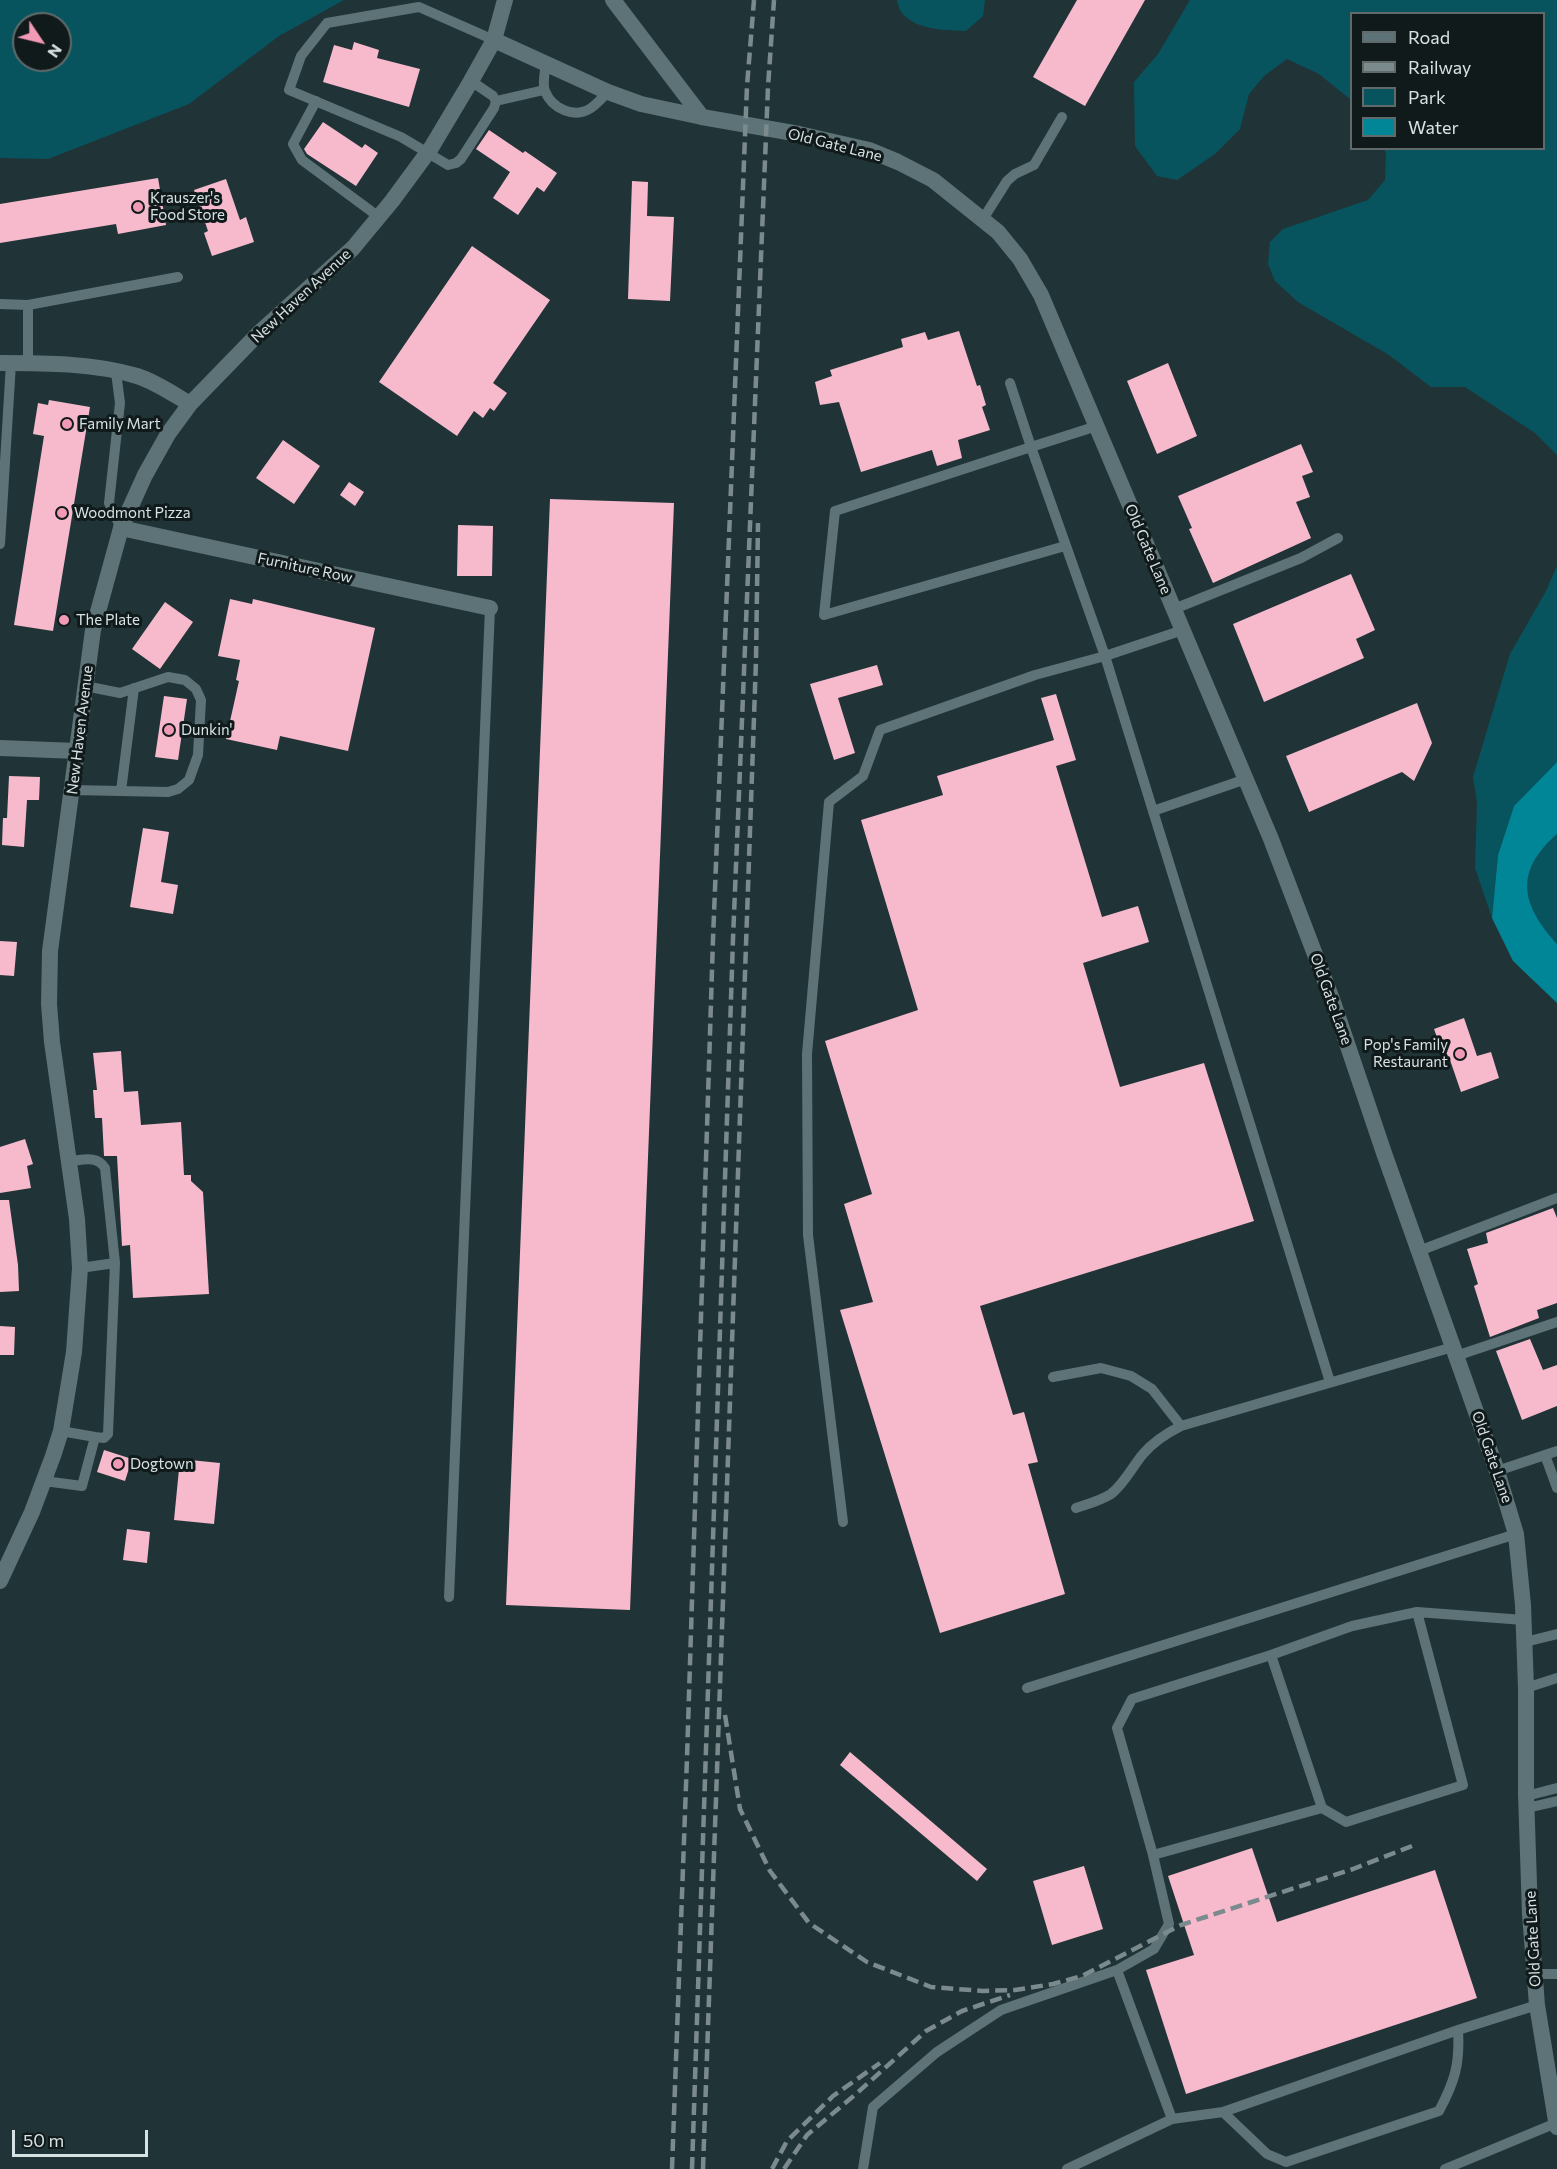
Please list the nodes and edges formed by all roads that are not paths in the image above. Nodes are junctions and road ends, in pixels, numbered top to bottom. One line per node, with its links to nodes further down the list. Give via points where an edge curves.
1 (505, 0): 3 (main road, New Haven Avenue)
2 (614, 0): 10 (main road)
3 (494, 40): 4 (main road, Old Gate Lane); 5 (main road, New Haven Avenue); 8 (lane, via 419,7 327,23 301,56 289,90)
4 (546, 63): 6 (lane); 7 (main road, Old Gate Lane)
5 (471, 81): 9 (lane); 12 (main road, New Haven Avenue)
6 (544, 90): 7 (lane, via 553,104 580,113); 9 (lane)
7 (608, 92): 10 (main road, Old Gate Lane, via 641,104)
8 (316, 101): 12 (lane); 13 (lane, via 293,144 302,160)
9 (496, 101): 12 (lane, via 456,163 448,165)
10 (702, 117): 14 (main road, Old Gate Lane, via 869,150 933,180)
11 (1062, 117): 14 (lane, via 1034,165 1007,181)
12 (428, 152): 13 (main road, New Haven Avenue)
13 (379, 217): 21 (main road, New Haven Avenue, via 353,248 258,334)
14 (983, 219): 22 (main road, Old Gate Lane, via 1020,260 1041,295)
15 (178, 277): 17 (lane)
16 (0, 304): 17 (lane)
17 (28, 305): 18 (lane)
18 (13, 363): 19 (main road); 26 (lane)
19 (116, 372): 21 (main road, via 155,383); 24 (lane, via 120,403 109,503)
20 (1010, 383): 23 (lane)
21 (190, 404): 24 (main road, New Haven Avenue, via 145,475)
22 (1097, 426): 23 (lane); 29 (main road, Old Gate Lane)
23 (1031, 447): 27 (lane); 27 (lane, via 835,511 824,615)
24 (121, 528): 28 (main road, Furniture Row); 32 (main road, New Haven Avenue, via 93,630)
25 (1338, 538): 29 (lane, via 1300,558)
26 (0, 544)
27 (1065, 546): 31 (lane)
28 (490, 608): 61 (lane)
29 (1174, 609): 30 (main road, Old Gate Lane)
30 (1183, 630): 31 (lane); 36 (main road, Old Gate Lane)
31 (1106, 656): 39 (lane); 58 (lane, via 1035,675 880,730 863,776 830,802 807,1054 808,1235)
32 (85, 686): 33 (lane, via 120,693); 35 (main road, New Haven Avenue)
33 (134, 688): 38 (lane); 38 (lane, via 168,677 185,680 196,689 201,700 198,755 189,780 178,789)
34 (0, 748): 35 (main road)
35 (77, 751): 37 (main road, New Haven Avenue)
36 (1246, 779): 39 (lane); 42 (main road, Old Gate Lane, via 1332,999)
37 (72, 790): 38 (lane); 40 (main road, New Haven Avenue, via 50,951 49,1004)
38 (121, 791)
39 (1153, 811): 48 (lane)
40 (70, 1161): 43 (lane, via 95,1159 105,1168); 44 (main road, New Haven Avenue)
41 (1557, 1198): 42 (lane)
42 (1419, 1251): 46 (main road, Old Gate Lane)
43 (115, 1263): 44 (lane); 51 (lane, via 108,1434)
44 (80, 1268): 50 (main road, New Haven Avenue, via 74,1352)
45 (1557, 1322): 46 (lane)
46 (1455, 1351): 48 (lane); 54 (main road, Old Gate Lane)
47 (1053, 1377): 49 (lane, via 1101,1368 1131,1376 1152,1389)
48 (1330, 1382): 49 (lane)
49 (1181, 1426): 57 (lane, via 1164,1434 1144,1453 1111,1494)
50 (61, 1431): 51 (lane); 55 (main road, New Haven Avenue)
51 (95, 1437): 55 (lane, via 82,1486)
52 (1557, 1450): 53 (lane)
53 (1545, 1455): 54 (lane); 56 (lane)
54 (1497, 1471): 59 (main road, Old Gate Lane)
55 (44, 1481): 60 (main road, New Haven Avenue)
56 (1557, 1488)
57 (1076, 1508)
58 (843, 1522)
59 (1516, 1534): 63 (main road, Old Gate Lane); 68 (lane)
60 (0, 1581)
61 (449, 1597)
62 (1417, 1612): 63 (lane); 66 (lane, via 1352,1626); 73 (lane, via 1463,1785 1346,1822)
63 (1524, 1620): 65 (main road, Old Gate Lane)
64 (1557, 1634): 65 (lane)
65 (1525, 1642): 69 (main road, Old Gate Lane)
66 (1271, 1655): 73 (lane); 74 (lane, via 1132,1699 1117,1728)
67 (1557, 1678): 69 (lane)
68 (1027, 1688)
69 (1526, 1688): 72 (main road, Old Gate Lane)
70 (1557, 1788): 72 (lane)
71 (1557, 1801): 72 (lane)
72 (1527, 1802): 76 (main road, Old Gate Lane)
73 (1322, 1808): 74 (lane)
74 (1153, 1855): 75 (lane, via 1169,1924 1154,1949)
75 (1117, 1970): 82 (lane); 83 (lane, via 1001,2010 936,2052 873,2107)
76 (1535, 1974): 77 (lane); 78 (main road, Old Gate Lane)
77 (1557, 1974)
78 (1537, 2005): 79 (lane); 81 (main road, Old Gate Lane)
79 (1458, 2030): 80 (lane); 80 (lane, via 1454,2082 1439,2111 1286,2162 1267,2154)
80 (1223, 2112): 82 (lane)
81 (1556, 2117): 85 (lane)
82 (1173, 2120): 84 (lane)
83 (863, 2169)
84 (1067, 2169)
85 (1445, 2169)

